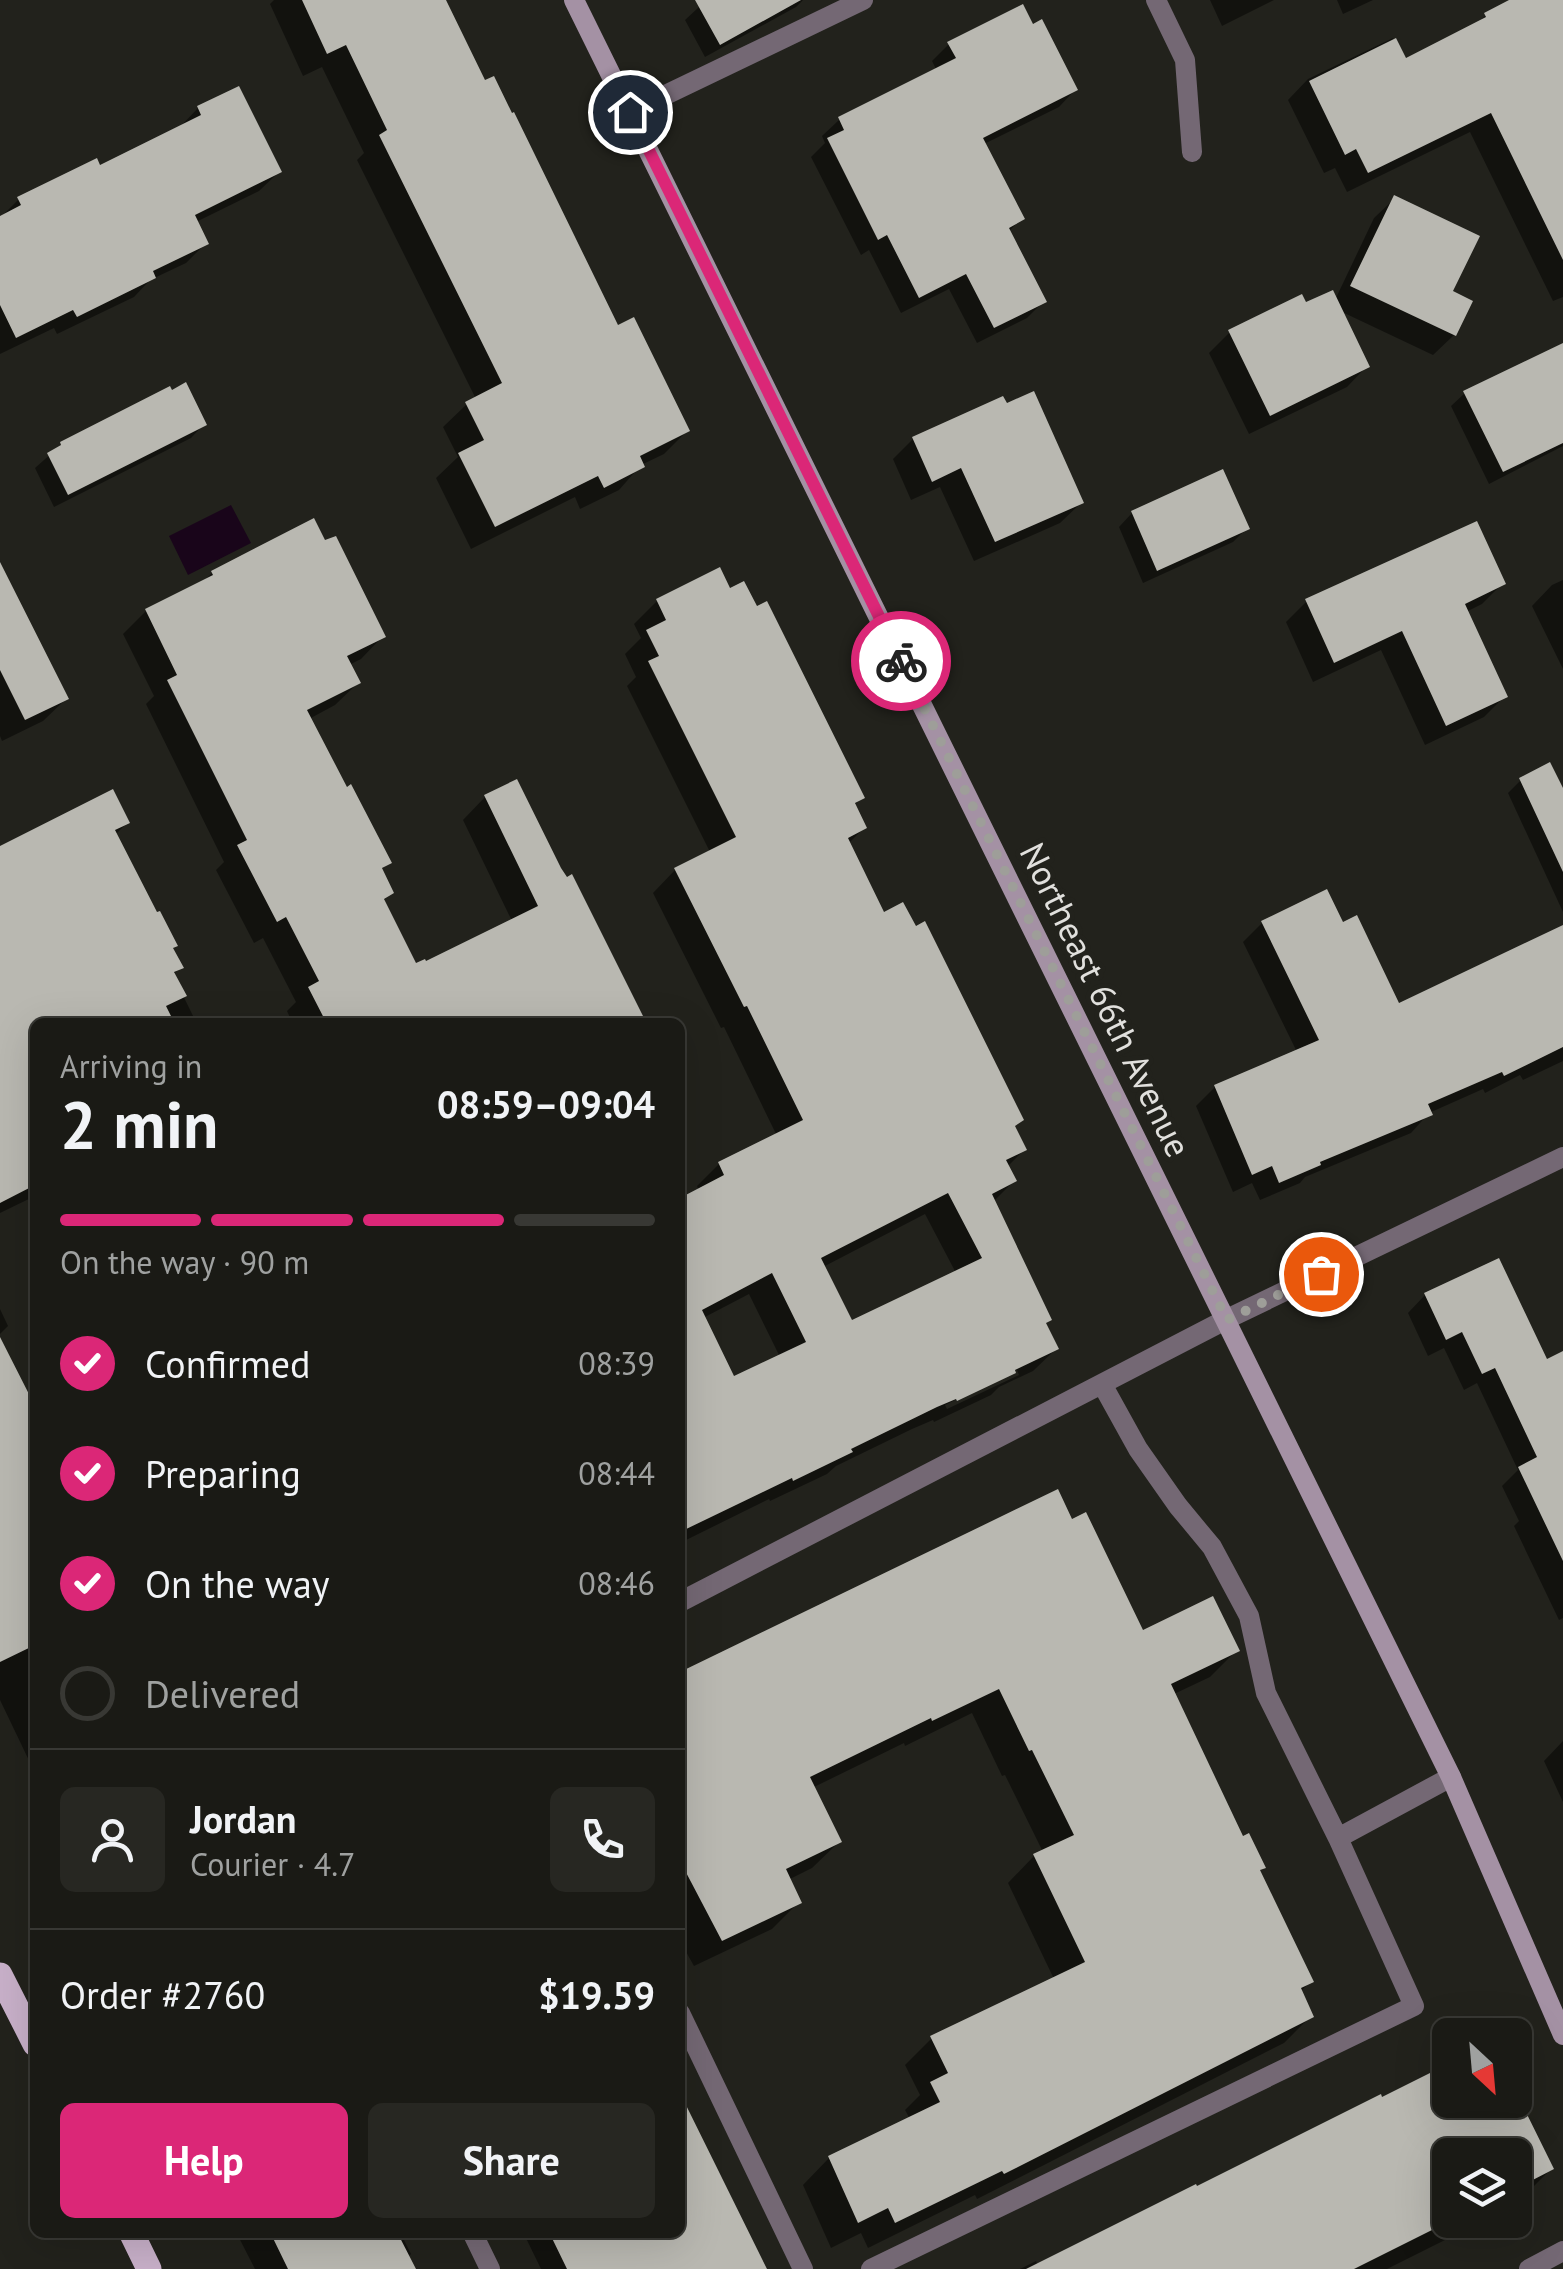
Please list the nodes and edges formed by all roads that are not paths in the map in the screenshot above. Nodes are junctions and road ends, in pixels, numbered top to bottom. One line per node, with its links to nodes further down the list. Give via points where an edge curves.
1 (574, 0): 4 (street, Northeast 66th Avenue)
2 (863, 0): 4 (street)
3 (1156, 0): 5 (street, via 1185,60)
4 (630, 112): 7 (street, Northeast 66th Avenue)
5 (1192, 152)
6 (1563, 1157): 7 (street)
7 (1227, 1320): 8 (street); 10 (street, Northeast 66th Avenue)
8 (1102, 1384): 9 (street); 11 (street, via 1138,1449 1212,1547 1249,1616 1266,1693)
9 (685, 1599)
10 (1451, 1777): 11 (street); 14 (street, Northeast 66th Avenue)
11 (1338, 1838): 24 (street, via 1414,2006)
12 (0, 1975): 16 (main road)
13 (1563, 1981): 14 (street)
14 (1542, 1991): 17 (street, Northeast 66th Avenue)
15 (685, 2022): 23 (street)
16 (30, 2034)
17 (1563, 2035)
18 (134, 2238): 21 (main road)
19 (475, 2238): 22 (street)
20 (1563, 2251): 25 (street)
21 (149, 2269)
22 (490, 2269)
23 (803, 2269)
24 (870, 2269)
25 (1528, 2269)

